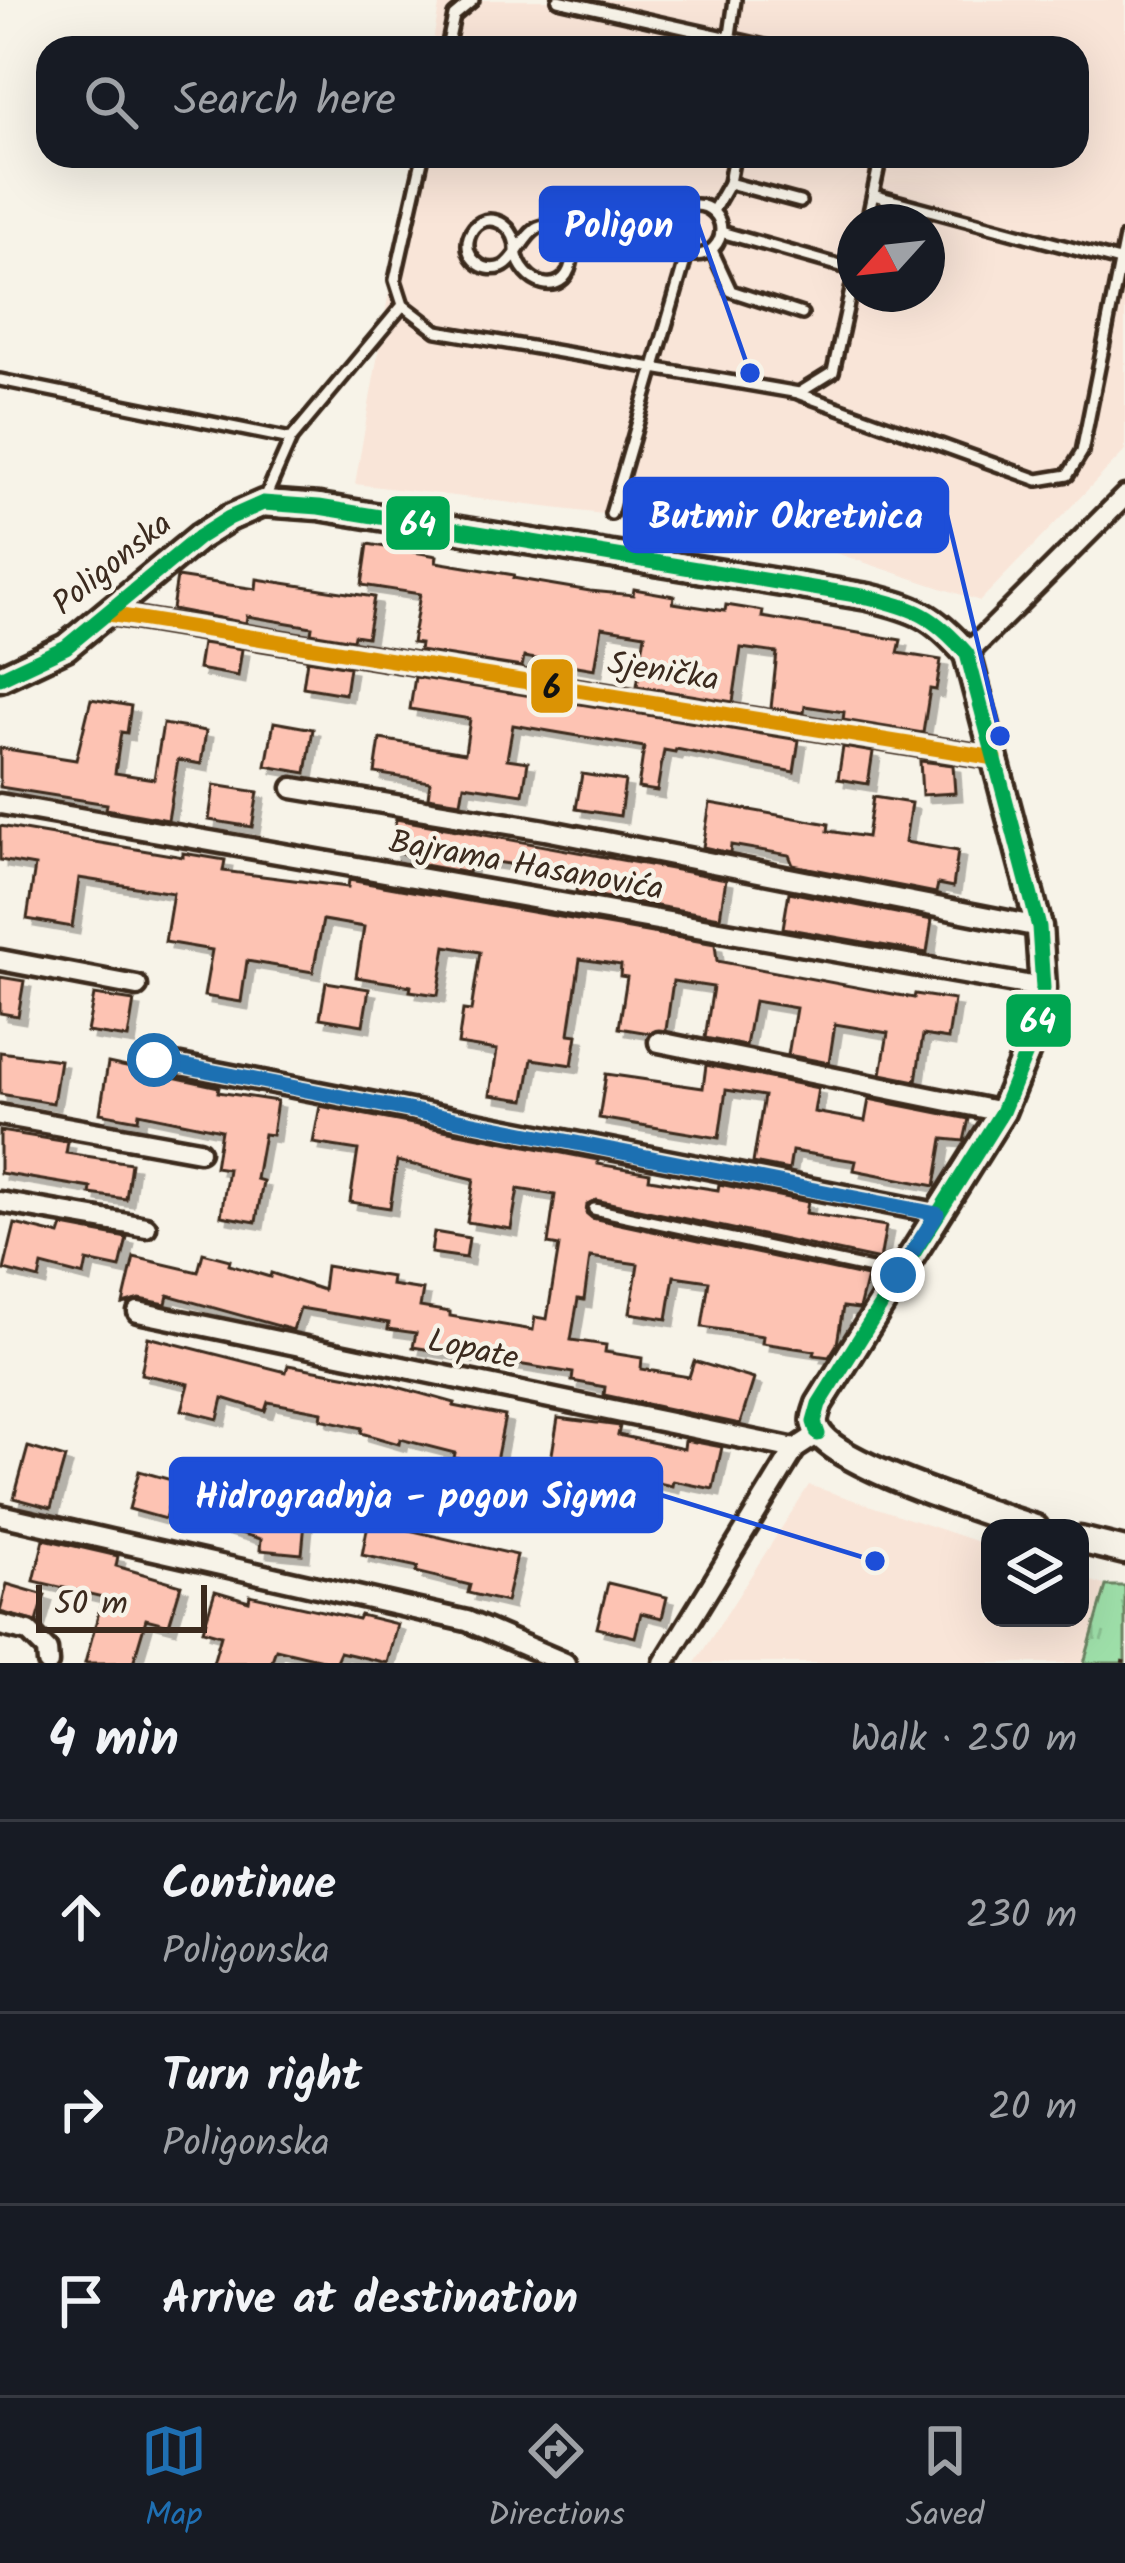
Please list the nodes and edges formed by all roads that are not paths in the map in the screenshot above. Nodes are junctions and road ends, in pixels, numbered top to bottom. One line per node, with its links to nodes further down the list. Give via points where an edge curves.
1 (473, 0): 5 (lane, via 454,16)
2 (558, 0): 4 (lane)
3 (735, 0): 4 (lane)
4 (730, 35): 6 (lane)
5 (450, 36)
6 (733, 36)
7 (420, 168): 24 (lane, via 395,280)
8 (732, 168): 10 (lane)
9 (879, 168): 11 (lane)
10 (729, 183): 12 (lane); 14 (lane)
11 (874, 195): 13 (lane); 22 (lane)
12 (800, 202)
13 (872, 204)
14 (713, 212): 15 (lane, via 688,206); 16 (lane)
15 (671, 226): 18 (lane); 21 (lane)
16 (722, 232): 19 (lane); 23 (lane)
17 (1125, 238): 22 (lane)
18 (571, 244): 20 (lane, via 548,228 522,238); 20 (lane, via 568,273 541,284 527,278)
19 (712, 250): 21 (lane); 26 (lane, via 731,292)
20 (516, 251): 20 (lane, via 499,269 486,268 475,262 469,238 475,227 499,221 517,239)
21 (687, 254): 27 (lane)
22 (1123, 262): 29 (lane, via 1082,452 1068,475 1037,480)
23 (837, 266)
24 (403, 305): 27 (lane, via 437,331); 30 (lane)
25 (846, 312): 29 (lane, via 833,372)
26 (802, 314)
27 (652, 368): 29 (lane); 33 (lane)
28 (0, 380): 30 (lane)
29 (799, 393)
30 (290, 439): 32 (lane)
31 (1125, 496): 35 (street)
32 (262, 503): 34 (street, Poligonska, via 199,537); 35 (street, via 868,597 941,624)
33 (611, 514)
34 (109, 614): 36 (street, Poligonska); 37 (street, Sjenička)
35 (967, 654): 37 (street)
36 (0, 678)
37 (995, 758): 40 (street)
38 (293, 788): 40 (street)
39 (0, 804): 43 (street, Bajrama Hasanovića)
40 (1039, 927): 43 (street)
41 (0, 960): 42 (street)
42 (137, 986)
43 (1042, 988): 46 (street, via 1038,1024)
44 (659, 1042): 46 (street)
45 (154, 1060): 51 (street)
46 (1002, 1112): 51 (street)
47 (0, 1114): 48 (street)
48 (199, 1151)
49 (0, 1202): 52 (street)
50 (594, 1209): 53 (lane)
51 (937, 1214): 53 (street)
52 (146, 1227)
53 (898, 1275): 55 (street, via 819,1404)
54 (138, 1312): 56 (street, Lopate)
55 (818, 1434): 56 (street); 58 (street, via 854,1462)
56 (795, 1449): 64 (street)
57 (0, 1515): 63 (street, via 467,1622)
58 (1010, 1519)
59 (1089, 1542): 60 (street)
60 (1125, 1551)
61 (0, 1625): 62 (street, via 29,1632)
62 (48, 1663)
63 (565, 1663)
64 (664, 1663)

